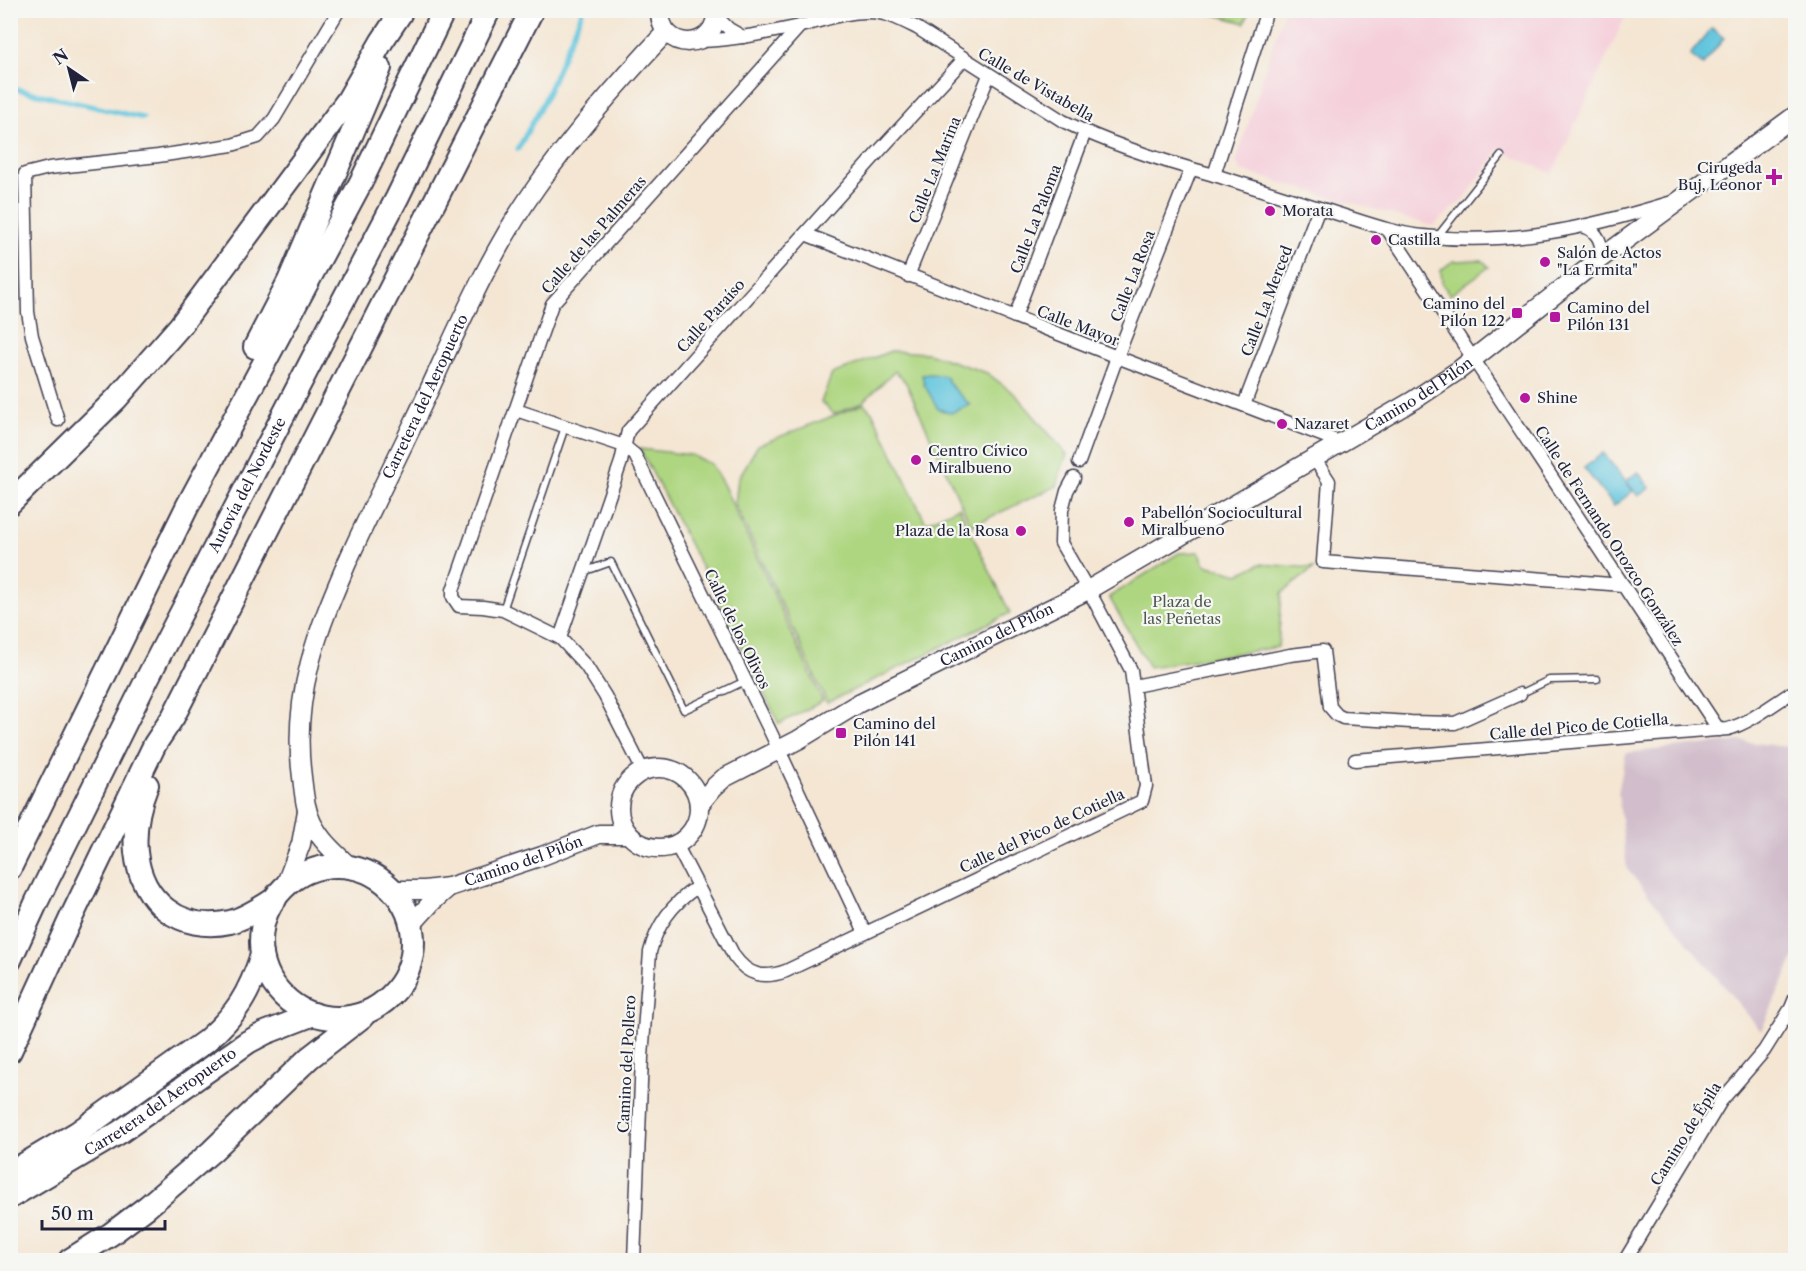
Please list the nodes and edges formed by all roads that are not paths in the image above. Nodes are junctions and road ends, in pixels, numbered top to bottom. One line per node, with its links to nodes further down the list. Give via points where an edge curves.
1 (339, 10): 35 (street, via 274,119 258,137 232,145 25,174 28,312)
2 (444, 10): 43 (highway, via 361,182)
3 (489, 10): 76 (highway, Autovía del Nordeste, via 398,198 143,688)
4 (532, 10): 54 (highway)
5 (660, 10): 10 (street)
6 (1267, 10): 19 (street)
7 (401, 12): 42 (highway, via 348,100 180,326 116,399); 43 (highway, via 390,46 288,281 188,482)
8 (716, 13): 11 (street); 12 (street, via 709,33)
9 (800, 26): 11 (street, Calle de Vistabella); 13 (street, Calle de Vistabella, via 852,13 880,13 917,28); 34 (street, Calle de las Palmeras, via 552,304)
10 (666, 32): 12 (street, via 680,41); 62 (street, Carretera del Aeropuerto, via 599,105 517,216 359,536 322,620 307,673 300,725)
11 (742, 37): 12 (street, Calle de Vistabella)
12 (695, 41)
13 (964, 59): 14 (street, Calle de Vistabella); 24 (street, Calle Paraíso)
14 (989, 75): 16 (street, Calle de Vistabella); 29 (street, Calle La Marina)
15 (1796, 115): 20 (street, Camino del Pilón)
16 (1085, 132): 18 (street, Calle de Vistabella); 30 (street, Calle La Paloma)
17 (1501, 156): 26 (lane)
18 (1191, 169): 19 (street, Calle de Vistabella); 31 (street, Calle La Rosa)
19 (1214, 174): 21 (street, Calle de Vistabella)
20 (1679, 200): 22 (street, Calle de Vistabella); 28 (street, Camino del Pilón)
21 (1319, 208): 23 (street, Calle de Vistabella); 33 (street, Calle La Merced)
22 (1585, 227): 26 (street, Calle de Vistabella, via 1508,239); 28 (street, via 1599,240)
23 (1388, 230): 25 (street, Calle de Vistabella); 27 (street, Calle de Fernando Orozco González)
24 (805, 234): 29 (street, Calle Mayor); 38 (street, Calle Paraíso, via 631,427)
25 (1423, 236): 26 (street, Calle de Vistabella); 27 (street)
26 (1436, 237)
27 (1406, 255): 32 (street, Calle de Fernando Orozco González)
28 (1601, 258): 32 (street, Camino del Pilón)
29 (908, 276): 30 (street, Calle Mayor)
30 (1015, 317): 31 (street, Calle Mayor)
31 (1117, 357): 33 (street, Calle Mayor); 40 (street, Calle La Rosa)
32 (1474, 358): 37 (street, Camino del Pilón); 45 (street, Calle de Fernando Orozco González)
33 (1244, 405): 37 (street, Calle Mayor)
34 (516, 410): 36 (street); 47 (street, Calle de las Palmeras, via 453,590 459,606)
35 (57, 420)
36 (565, 427): 38 (street); 47 (lane)
37 (1342, 443): 39 (street, Camino del Pilón)
38 (624, 446): 44 (street, Calle Paraíso); 50 (street, Calle de los Olivos, via 639,462)
39 (1314, 458): 45 (street, via 1329,481 1323,562); 46 (street, Camino del Pilón)
40 (1079, 462)
41 (1074, 478): 46 (street, via 1062,510 1061,543)
42 (10, 503)
43 (187, 507): 68 (highway)
44 (583, 573): 48 (street, Calle Paraíso); 50 (lane, via 611,562 684,710)
45 (1623, 585): 55 (street, Calle de Fernando Orozco González)
46 (1088, 590): 51 (street, Calle del Pico de Cotiella, via 1131,670); 56 (street, Camino del Pilón, via 859,703)
47 (503, 609): 48 (street)
48 (560, 638): 58 (street, via 586,666 605,696)
49 (1598, 679): 53 (lane, via 1549,680)
50 (745, 681): 56 (street, Calle de los Olivos)
51 (1134, 686): 53 (street, via 1323,651 1330,707 1343,718 1455,723); 74 (street, Calle del Pico de Cotiella, via 1146,786 1142,801)
52 (1796, 690): 55 (street, Calle del Pico de Cotiella, via 1737,726)
53 (1520, 694)
54 (173, 717): 72 (highway, via 146,789 135,839 140,869 150,892 167,911 205,924 232,921 254,912); 80 (highway, via 155,744)
55 (1719, 730): 57 (street, Calle del Pico de Cotiella)
56 (779, 750): 59 (street, Camino del Pilón); 74 (street, Calle de los Olivos)
57 (1355, 760)
58 (643, 771): 60 (street, via 671,770); 63 (street, via 624,789)
59 (724, 778): 60 (street, Camino del Pilón); 61 (street, Camino del Pilón)
60 (687, 780): 61 (street)
61 (699, 805): 66 (street, via 696,824)
62 (307, 811): 67 (street, Carretera del Aeropuerto, via 321,837); 72 (street, Carretera del Aeropuerto, via 301,844)
63 (619, 815): 64 (street, Camino del Pilón); 65 (street)
64 (599, 834): 65 (street, Camino del Pilón); 69 (street, Camino del Pilón)
65 (628, 834): 66 (street, via 645,846 666,848)
66 (676, 844): 70 (street)
67 (349, 866): 71 (highway, via 378,877); 72 (highway, via 315,869 296,878)
68 (10, 868)
69 (449, 887): 71 (street, Camino del Pilón); 73 (street, Camino del Pilón)
70 (697, 887): 74 (street, Calle del Pico de Cotiella, via 734,956 752,974 777,975); 84 (street, Camino del Pollero, via 664,917 650,952)
71 (393, 890): 73 (highway)
72 (280, 893): 75 (highway, via 267,912)
73 (412, 924): 78 (highway, via 412,958 406,974 386,1001)
74 (866, 933)
75 (262, 955): 79 (highway, via 270,977 284,996); 81 (highway, Carretera del Aeropuerto, via 250,987 234,1013 206,1041 77,1133)
76 (10, 960)
77 (1794, 1006): 85 (street, Camino de Épila, via 1764,1051 1721,1101)
78 (367, 1012): 79 (highway, via 341,1018); 83 (highway, via 309,1058 147,1207)
79 (314, 1014): 82 (highway, Carretera del Aeropuerto, via 248,1042 120,1132)
80 (10, 1051)
81 (10, 1173)
82 (10, 1197)
83 (70, 1260)
84 (634, 1260)
85 (1625, 1260)

